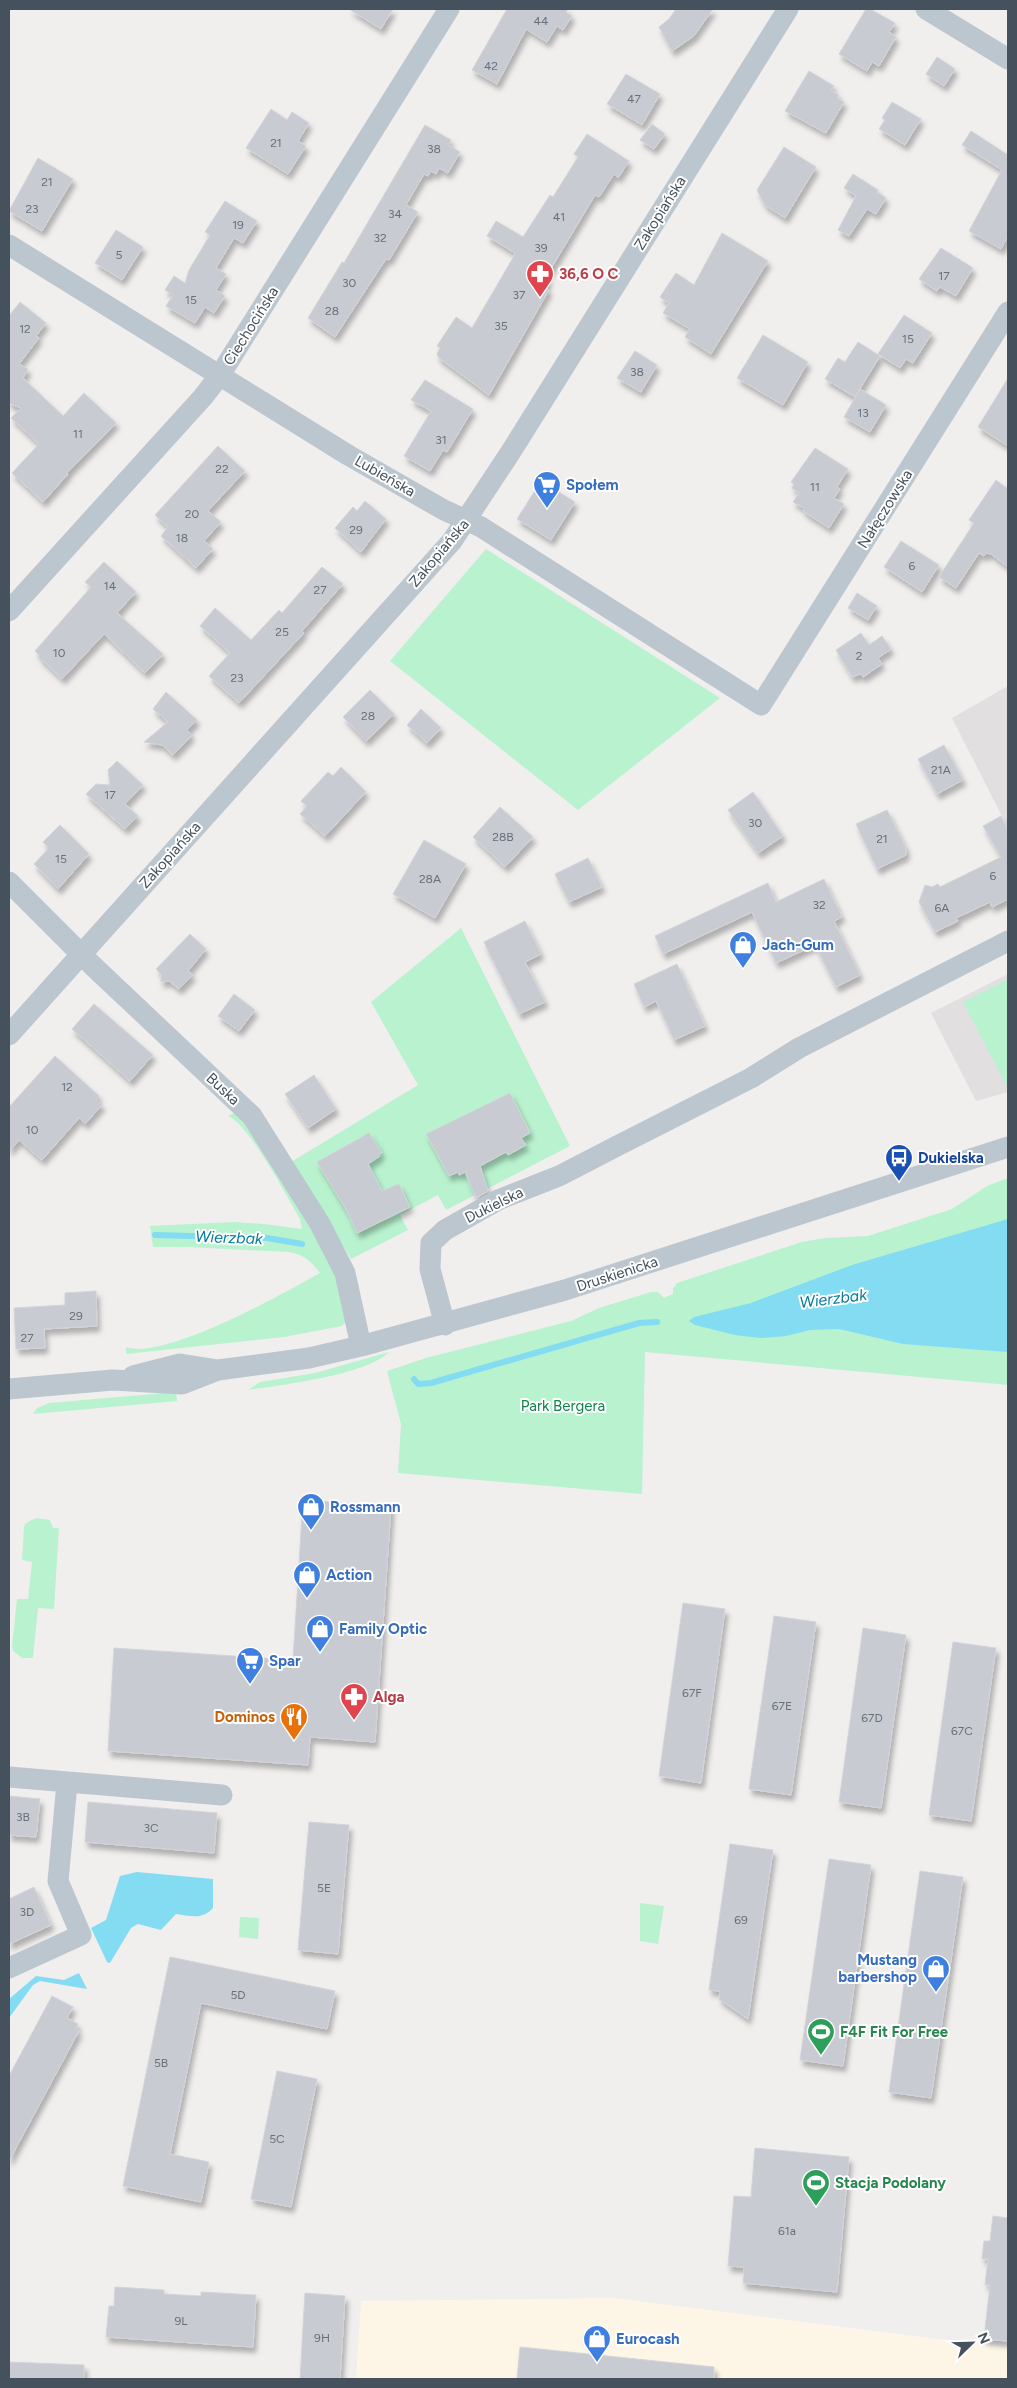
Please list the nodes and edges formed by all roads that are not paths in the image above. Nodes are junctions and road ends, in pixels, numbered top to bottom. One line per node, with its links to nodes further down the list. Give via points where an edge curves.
1 (449, 9): 7 (street, Ciechocińska)
2 (788, 9): 8 (street, Zakopiańska)
3 (926, 9): 4 (street)
4 (1008, 59)
5 (9, 245): 7 (street, Lubieńska)
6 (1008, 312): 10 (street, Nałęczowska)
7 (220, 374): 8 (street, Lubieńska, via 348,455); 9 (street, Ciechocińska, via 204,397)
8 (466, 521): 10 (street, Lubieńska); 13 (street, Zakopiańska, via 433,562)
9 (9, 611)
10 (761, 705)
11 (9, 882): 13 (street, Buska)
12 (1008, 941): 16 (street, Dukielska, via 798,1048 733,1087 559,1176 498,1200 445,1230 431,1243 430,1268)
13 (81, 954): 14 (street, Zakopiańska); 17 (street, Buska, via 252,1116 320,1224 346,1273)
14 (9, 1035)
15 (1008, 1147): 16 (street, Druskienicka, via 565,1290)
16 (444, 1325): 17 (street, Druskienicka)
17 (362, 1346): 18 (street, Druskienicka, via 309,1358 218,1370 182,1384 113,1380)
18 (9, 1388)
19 (9, 1777): 20 (street)
20 (67, 1782): 21 (street); 22 (street, via 58,1881 81,1935)
21 (222, 1795)
22 (9, 1968)

